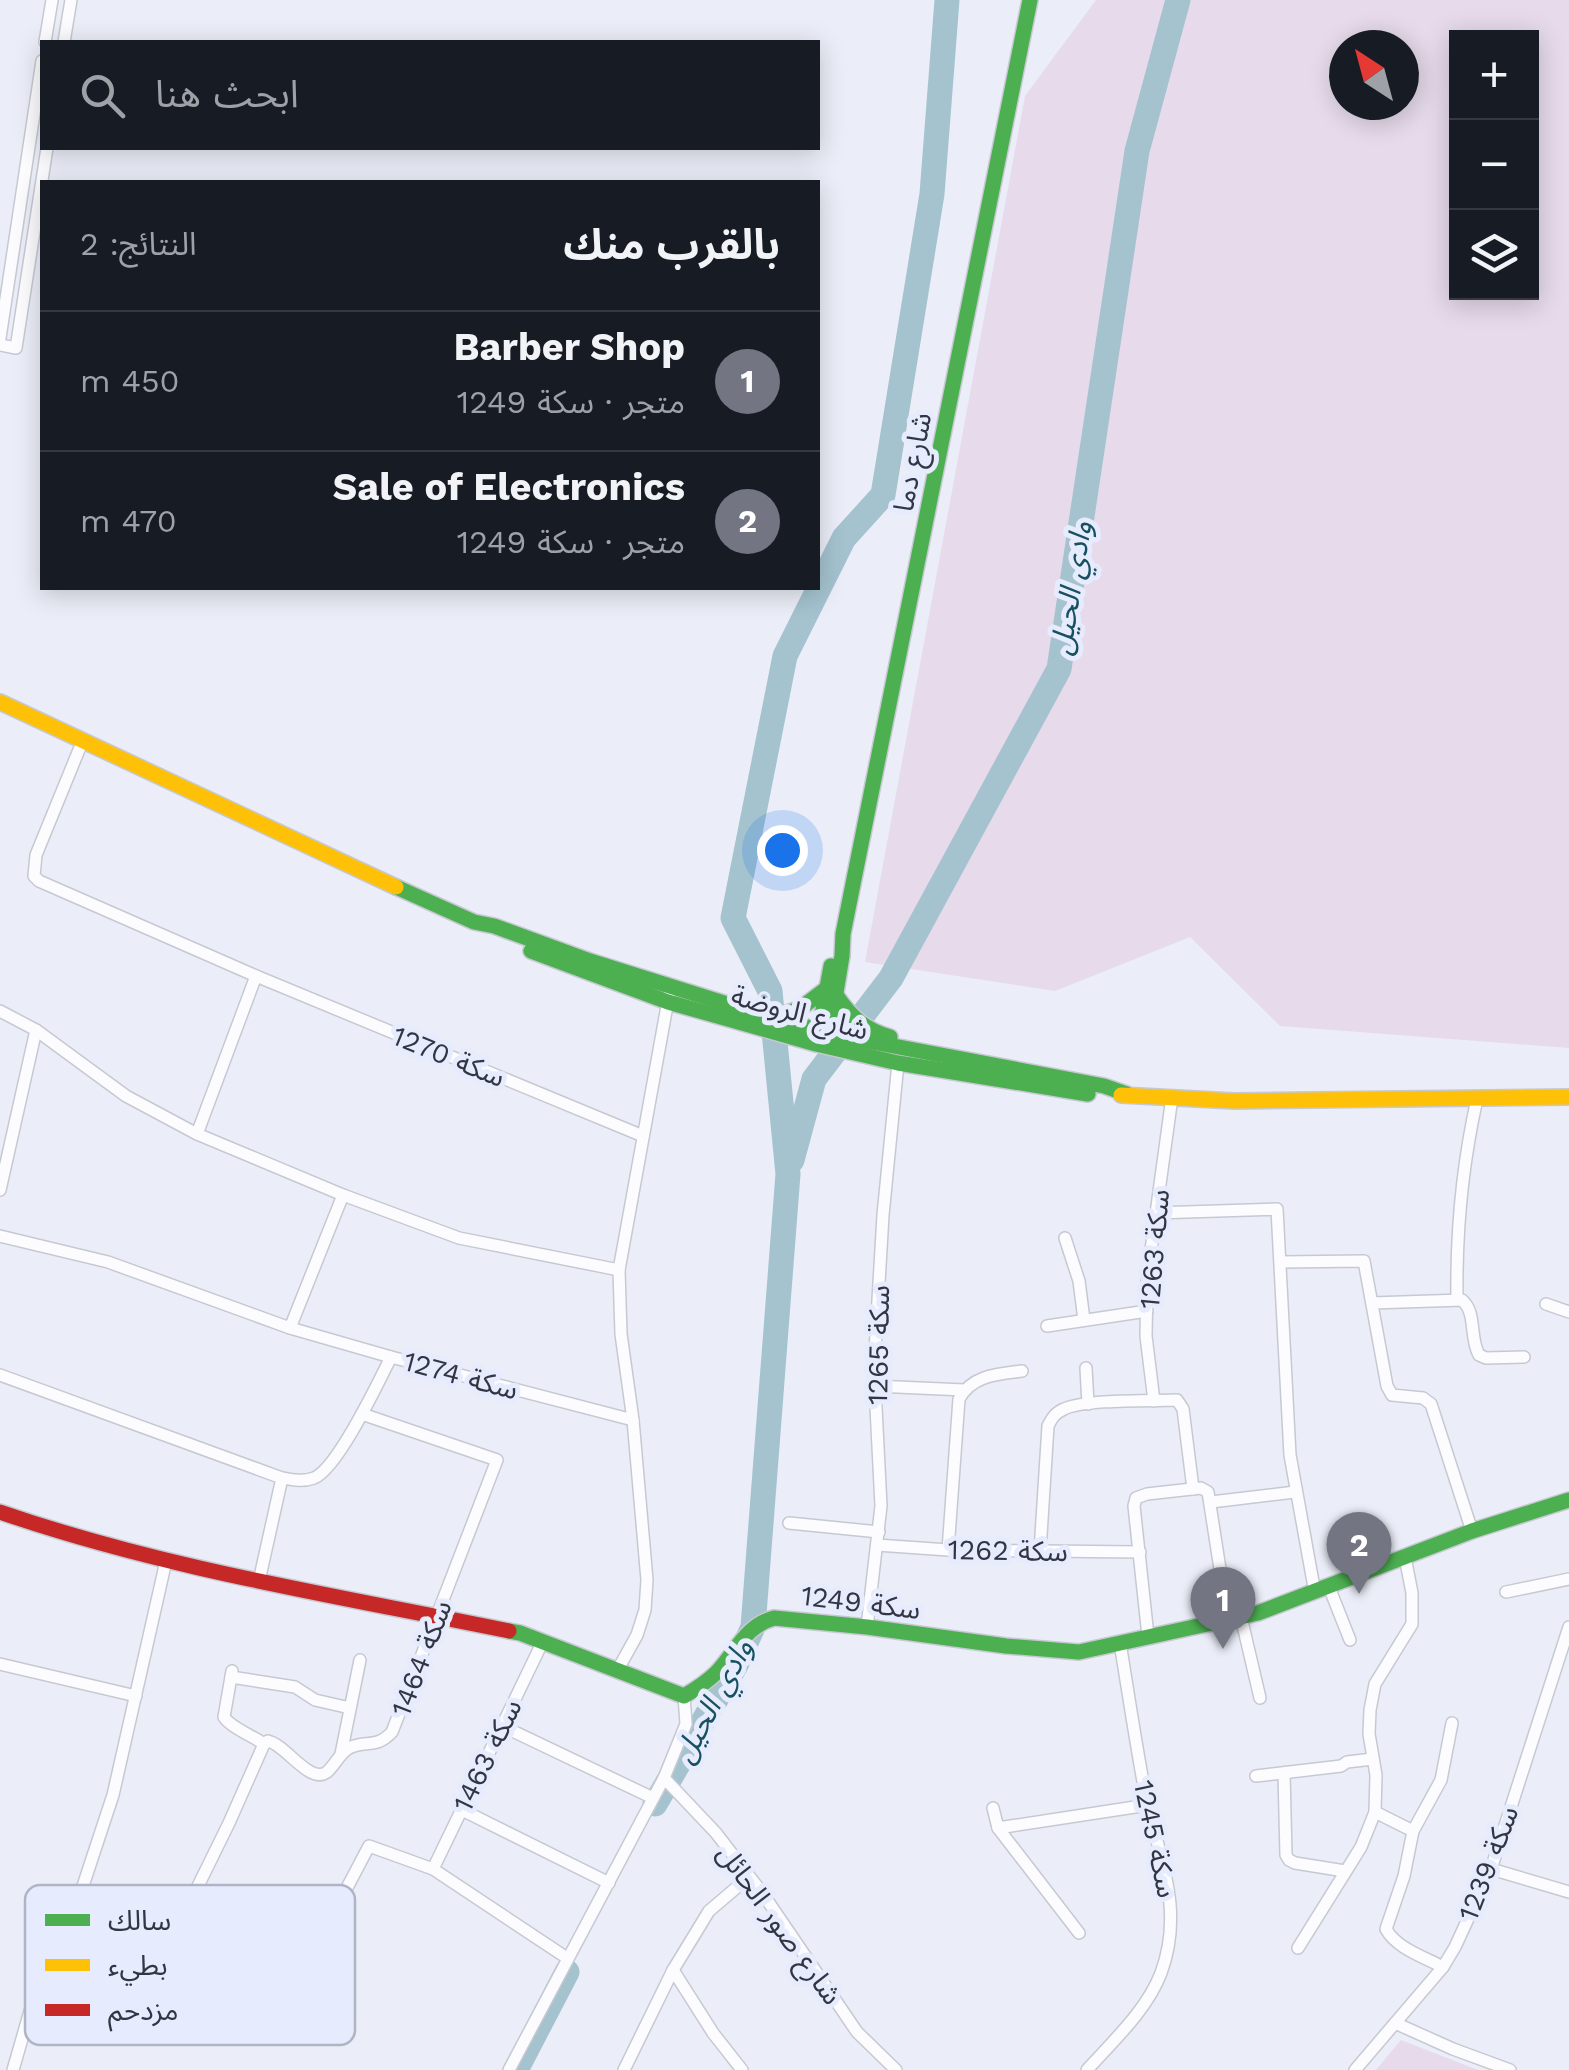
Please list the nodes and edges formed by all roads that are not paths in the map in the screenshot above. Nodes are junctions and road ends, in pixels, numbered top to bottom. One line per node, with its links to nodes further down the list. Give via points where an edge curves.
1 (52, 0): 4 (street)
2 (70, 0): 5 (street)
3 (1030, 0): 14 (main road, شارع دما)
4 (46, 40)
5 (64, 40)
6 (40, 74): 10 (street)
7 (48, 150): 8 (street)
8 (43, 180)
9 (40, 198): 10 (street, via 16,348)
10 (0, 342)
11 (0, 702): 12 (main road, شارع الروضة)
12 (83, 740): 13 (street, سكة 1270, via 36,855 34,876); 15 (main road, شارع الروضة, via 490,934)
13 (256, 976): 26 (street); 27 (street, سكة 1270)
14 (830, 992): 17 (main road); 19 (main road, شارع دما); 21 (main road, via 874,1033)
15 (669, 994): 17 (main road, شارع الروضة); 19 (main road, شارع الروضة); 27 (street)
16 (0, 1011): 18 (street)
17 (772, 1018): 19 (main road, شارع الروضة)
18 (36, 1030): 26 (street, via 126,1096); 28 (street)
19 (823, 1038): 20 (main road, شارع الروضة); 21 (main road, شارع الروضة)
20 (898, 1064): 22 (main road, شارع الروضة, via 1102,1096); 48 (street, سكة 1265)
21 (994, 1066): 22 (main road, شارع الروضة)
22 (1127, 1094): 23 (main road, شارع الروضة)
23 (1172, 1097): 25 (main road, شارع الروضة); 30 (street, سكة 1263)
24 (1569, 1097): 25 (main road, شارع الروضة)
25 (1477, 1099): 35 (street, via 1459,1205)
26 (196, 1134): 29 (street)
27 (642, 1136): 34 (street)
28 (0, 1190)
29 (344, 1195): 34 (street, via 459,1238); 42 (street)
30 (1155, 1213): 33 (street, via 1277,1208); 38 (street, سكة 1263)
31 (0, 1236): 42 (street, سكة 1274, via 108,1262)
32 (1065, 1238): 40 (street)
33 (1280, 1262): 36 (street, via 1364,1261); 56 (street)
34 (619, 1270): 53 (street)
35 (1456, 1299): 36 (street); 44 (street, via 1470,1308 1479,1354)
36 (1372, 1303): 61 (street, via 1387,1386 1392,1395 1431,1404)
37 (1546, 1304): 39 (street)
38 (1147, 1311): 40 (street); 50 (street, سكة 1263)
39 (1569, 1312)
40 (1084, 1320): 41 (street)
41 (1047, 1326)
42 (290, 1328): 43 (street, سكة 1274)
43 (392, 1357): 52 (street); 53 (street, سكة 1274)
44 (1524, 1358)
45 (1086, 1368): 51 (street)
46 (1022, 1370): 49 (street, via 982,1378)
47 (0, 1375): 54 (street)
48 (875, 1386): 49 (street); 62 (street, سكة 1265, via 882,1486)
49 (964, 1390): 63 (street)
50 (1154, 1401): 51 (street); 55 (street, via 1180,1402)
51 (1088, 1404): 64 (street, via 1061,1410 1048,1426)
52 (362, 1414): 54 (street, via 318,1477); 72 (street, سكة 1464, via 497,1460)
53 (633, 1420): 82 (street, via 647,1580 637,1636)
54 (282, 1478): 69 (street)
55 (1193, 1488): 58 (street, via 1207,1490); 65 (street, via 1136,1498)
56 (1295, 1492): 58 (street); 70 (street)
57 (1569, 1500): 61 (main road, سكة 1249)
58 (1211, 1502): 73 (street)
59 (0, 1512): 67 (main road)
60 (788, 1524): 62 (street, سكة 1262)
61 (1472, 1530): 66 (main road, سكة 1249)
62 (878, 1538): 63 (street, سكة 1262); 74 (street, سكة 1265)
63 (948, 1550): 64 (street, سكة 1262)
64 (1040, 1551): 65 (street, سكة 1262)
65 (1140, 1552): 76 (street)
66 (1405, 1557): 70 (main road, سكة 1249); 91 (street, via 1412,1624 1375,1684)
67 (166, 1561): 69 (main road); 83 (street)
68 (1569, 1579): 71 (street)
69 (260, 1581): 72 (main road)
70 (1322, 1590): 73 (main road, سكة 1249); 77 (street)
71 (1506, 1592)
72 (438, 1616): 78 (main road); 90 (street, سكة 1464, via 392,1732 382,1742)
73 (1234, 1619): 76 (main road, سكة 1249); 85 (street)
74 (866, 1626): 79 (main road, سكة 1249, via 1079,1652); 84 (main road, سكة 1249, via 763,1620)
75 (1569, 1627): 103 (street, سكة 1239)
76 (1148, 1636): 79 (main road, سكة 1249)
77 (1350, 1640)
78 (543, 1641): 82 (main road); 88 (street, سكة 1463)
79 (1120, 1644): 96 (street, سكة 1245)
80 (360, 1660): 86 (street)
81 (0, 1664): 83 (street)
82 (618, 1671): 84 (main road)
83 (136, 1696): 107 (street)
84 (684, 1696): 94 (street, via 686,1724)
85 (1260, 1698)
86 (350, 1708): 89 (street, via 315,1700 296,1687 232,1674 224,1717); 90 (street)
87 (1452, 1723): 101 (street, via 1440,1780)
88 (502, 1726): 95 (street); 98 (street, سكة 1463)
89 (264, 1744): 90 (street, سكة 1464, via 279,1745 318,1776); 108 (street)
90 (341, 1754)
91 (1373, 1759): 92 (street); 99 (street)
92 (1284, 1772): 93 (street); 104 (street, via 1289,1860)
93 (1256, 1776)
94 (664, 1778): 95 (street); 105 (street, شارع صور الحائل)
95 (654, 1798): 106 (street)
96 (1148, 1804): 100 (street); 123 (street, سكة 1245, via 1172,1904 1167,1952 1148,1998)
97 (993, 1808): 100 (street)
98 (460, 1809): 102 (street, سكة 1463); 106 (street)
99 (1375, 1812): 101 (street); 104 (street)
100 (998, 1828): 111 (street)
101 (1413, 1831): 114 (street, via 1386,1928 1390,1937)
102 (432, 1869): 109 (street, via 369,1846); 113 (street)
103 (1491, 1869): 110 (street); 114 (street, سكة 1239)
104 (1346, 1871): 112 (street)
105 (749, 1877): 115 (street, via 709,1911); 122 (street, شارع صور الحائل, via 857,2032)
106 (609, 1882): 113 (street)
107 (83, 1885)
108 (199, 1885)
109 (348, 1885)
110 (1569, 1892)
111 (1079, 1933)
112 (1298, 1948)
113 (566, 1958): 119 (street)
114 (1443, 1968): 116 (street, سكة 1239)
115 (673, 1970): 120 (street); 121 (street)
116 (1396, 2023): 124 (street, سكة 1239); 125 (street)
117 (25, 2029): 118 (street)
118 (14, 2070)
119 (509, 2070)
120 (624, 2070)
121 (742, 2070)
122 (896, 2070)
123 (1087, 2070)
124 (1355, 2070)
125 (1510, 2070)

